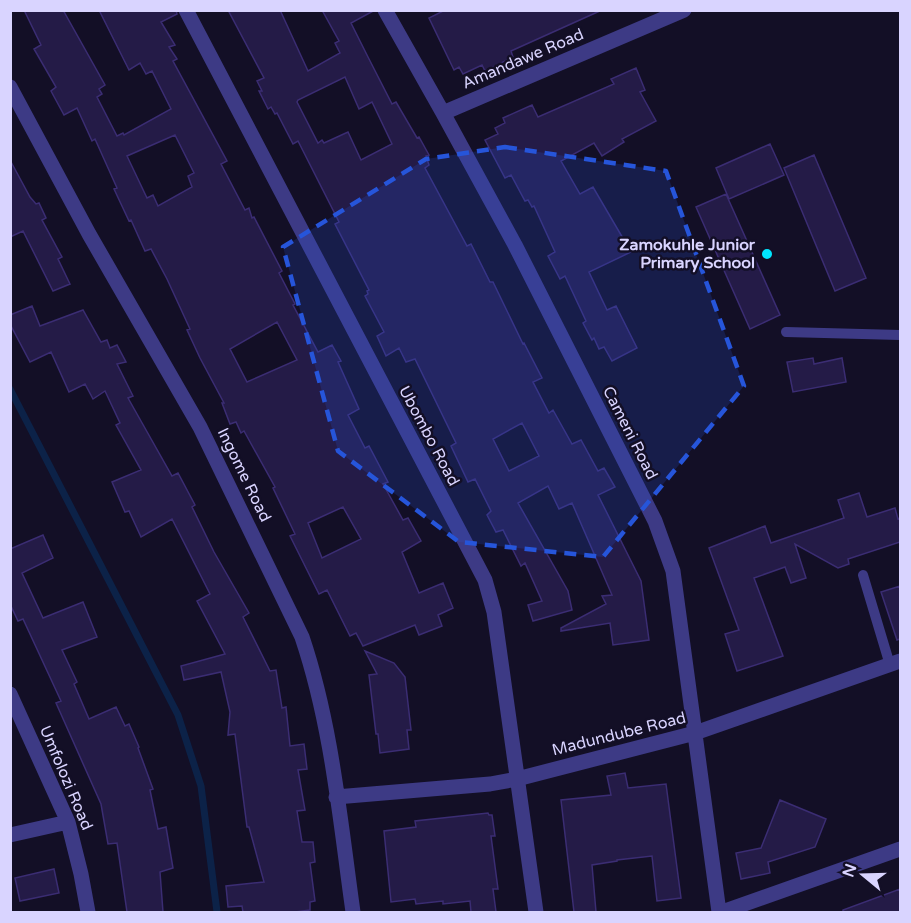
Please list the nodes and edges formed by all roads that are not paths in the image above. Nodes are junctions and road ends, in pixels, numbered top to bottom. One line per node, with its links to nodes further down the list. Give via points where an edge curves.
1 (186, 10): 12 (street, Ubombo Road, via 485,580 494,612)
2 (385, 10): 5 (street, Cameni Road)
3 (684, 10): 5 (street, Amandawe Road)
4 (10, 87): 13 (street, Ingome Road, via 200,427 302,637 326,723)
5 (443, 112): 11 (street, Cameni Road, via 655,521 673,571)
6 (786, 332): 7 (lane)
7 (900, 335)
8 (863, 575): 9 (lane)
9 (895, 663): 11 (street, Madundube Road)
10 (10, 694): 14 (street, Umfolozi Road)
11 (695, 733): 12 (street, Madundube Road); 20 (street, Cameni Road)
12 (517, 779): 13 (street, Madundube Road); 19 (street, Ubombo Road)
13 (336, 797): 18 (street, Ingome Road)
14 (68, 822): 15 (street); 17 (street, Umfolozi Road)
15 (10, 835)
16 (900, 849): 20 (street)
17 (88, 912)
18 (353, 912)
19 (536, 912)
20 (721, 912)

